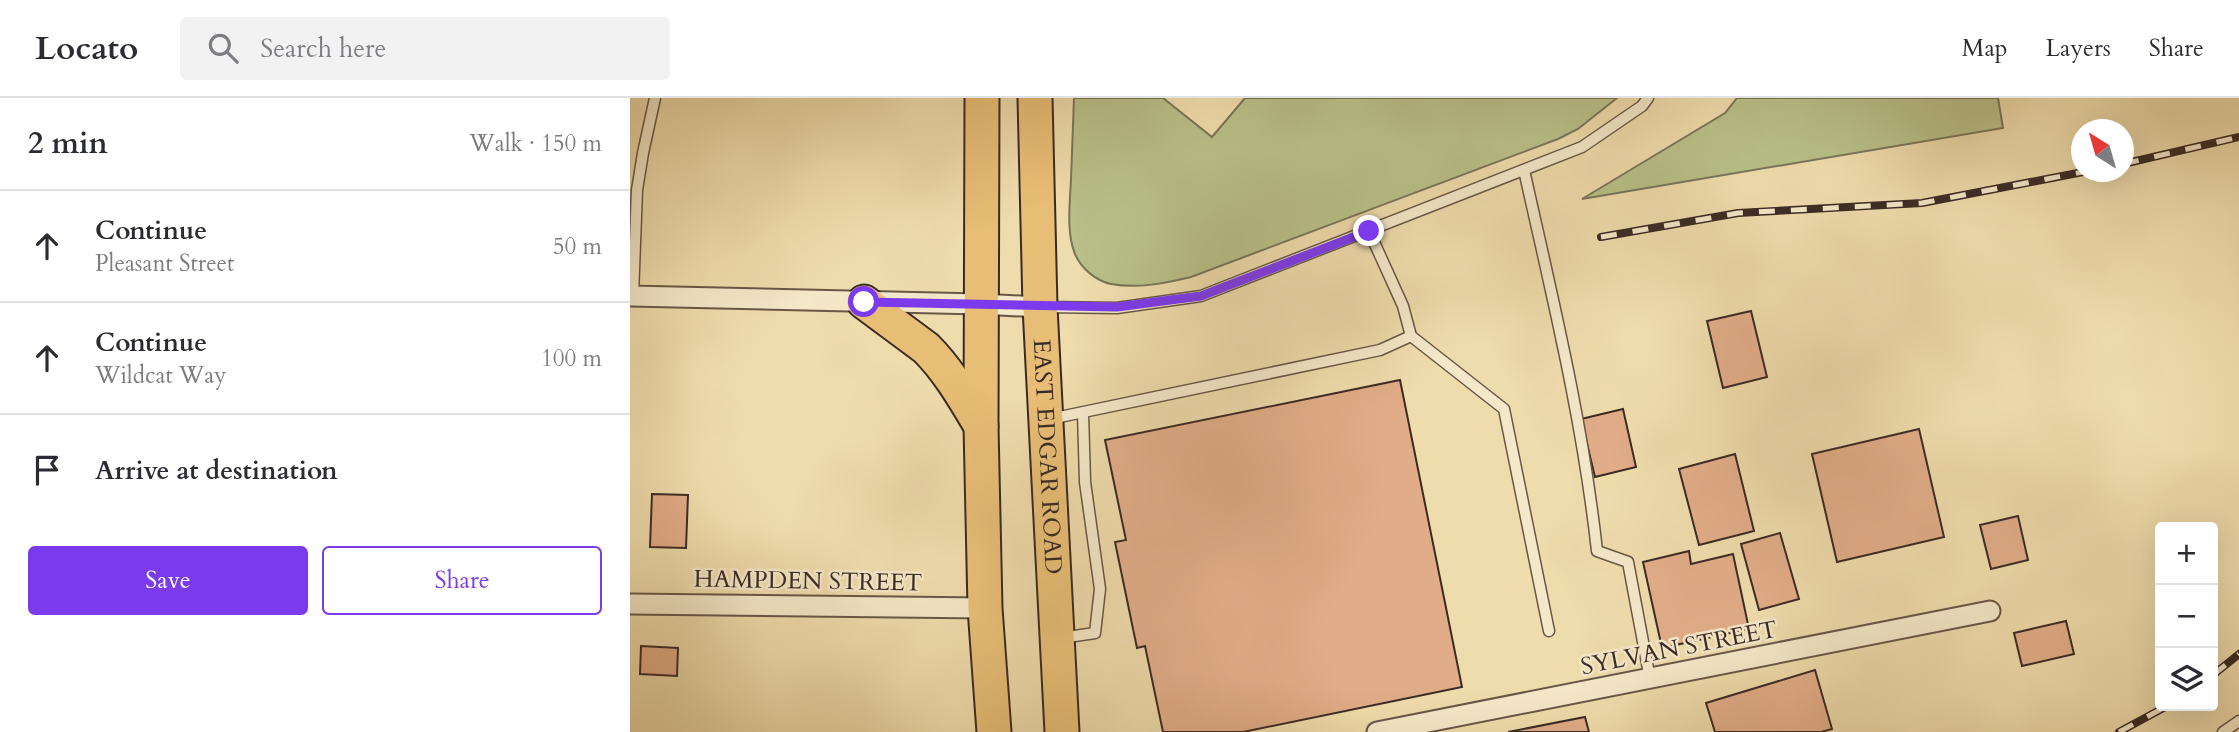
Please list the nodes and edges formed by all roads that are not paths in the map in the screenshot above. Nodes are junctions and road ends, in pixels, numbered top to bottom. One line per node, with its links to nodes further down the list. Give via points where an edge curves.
1 (655, 98): 7 (lane, via 637,190)
2 (982, 98): 9 (highway)
3 (1035, 98): 10 (highway, EAST EDGAR ROAD)
4 (1648, 98): 5 (lane, via 1582,147)
5 (1524, 170): 6 (lane); 20 (lane, via 1561,332 1597,551 1628,562)
6 (1369, 231): 10 (lane, via 1201,296 1117,307); 11 (lane)
7 (631, 296): 8 (street)
8 (864, 302): 9 (street); 14 (highway, via 934,356)
9 (980, 304): 10 (street); 14 (highway)
10 (1040, 307): 13 (highway, EAST EDGAR ROAD)
11 (1411, 335): 12 (lane, via 1380,350); 18 (lane, via 1504,410)
12 (1083, 413): 13 (lane); 19 (lane, via 1084,482 1100,589 1095,633)
13 (1046, 419): 19 (highway, EAST EDGAR ROAD)
14 (981, 426): 16 (highway)
15 (630, 604): 16 (street, HAMPDEN STREET)
16 (985, 608): 22 (highway)
17 (1990, 611): 20 (street, SYLVAN STREET)
18 (1549, 631)
19 (1057, 639): 23 (highway, EAST EDGAR ROAD)
20 (1650, 679): 24 (street, SYLVAN STREET)
21 (2239, 722): 25 (lane)
22 (994, 732)
23 (1062, 732)
24 (1377, 732)
25 (2223, 732)

